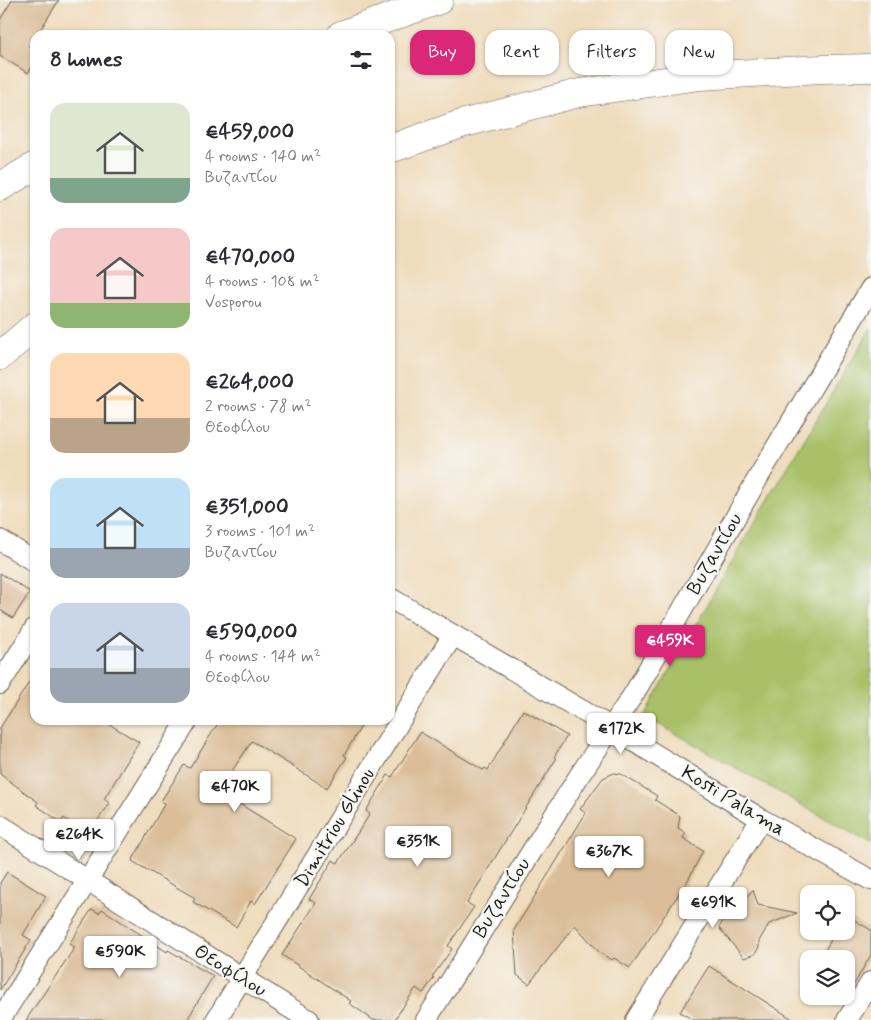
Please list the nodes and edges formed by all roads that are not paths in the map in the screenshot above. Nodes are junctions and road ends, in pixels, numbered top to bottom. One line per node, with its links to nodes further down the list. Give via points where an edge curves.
1 (438, 0): 2 (highway)
2 (355, 30)
3 (871, 68): 4 (highway, via 700,76 588,92 461,124)
4 (395, 147)
5 (30, 169): 6 (highway)
6 (0, 188)
7 (871, 288): 17 (street, Βυζαντίου)
8 (30, 330): 9 (highway)
9 (0, 356)
10 (0, 540): 11 (street)
11 (30, 559)
12 (395, 601): 13 (street, Kosti Palama)
13 (453, 635): 17 (street, Kosti Palama); 22 (street, Dimitriou Glinou)
14 (30, 636): 15 (street)
15 (0, 684)
16 (185, 725): 20 (street)
17 (612, 728): 18 (street, Kosti Palama); 27 (street, Βυζαντίου)
18 (760, 819): 21 (street, Kosti Palama); 28 (street)
19 (0, 825): 20 (street, Θεοφίλου)
20 (87, 880): 22 (street, Θεοφίλου); 24 (street)
21 (871, 880)
22 (243, 978): 25 (street, Dimitriou Glinou); 26 (street, Θεοφίλου)
23 (871, 982): 29 (street)
24 (0, 1020)
25 (216, 1020)
26 (309, 1020)
27 (426, 1020)
28 (636, 1020)
29 (847, 1020)

